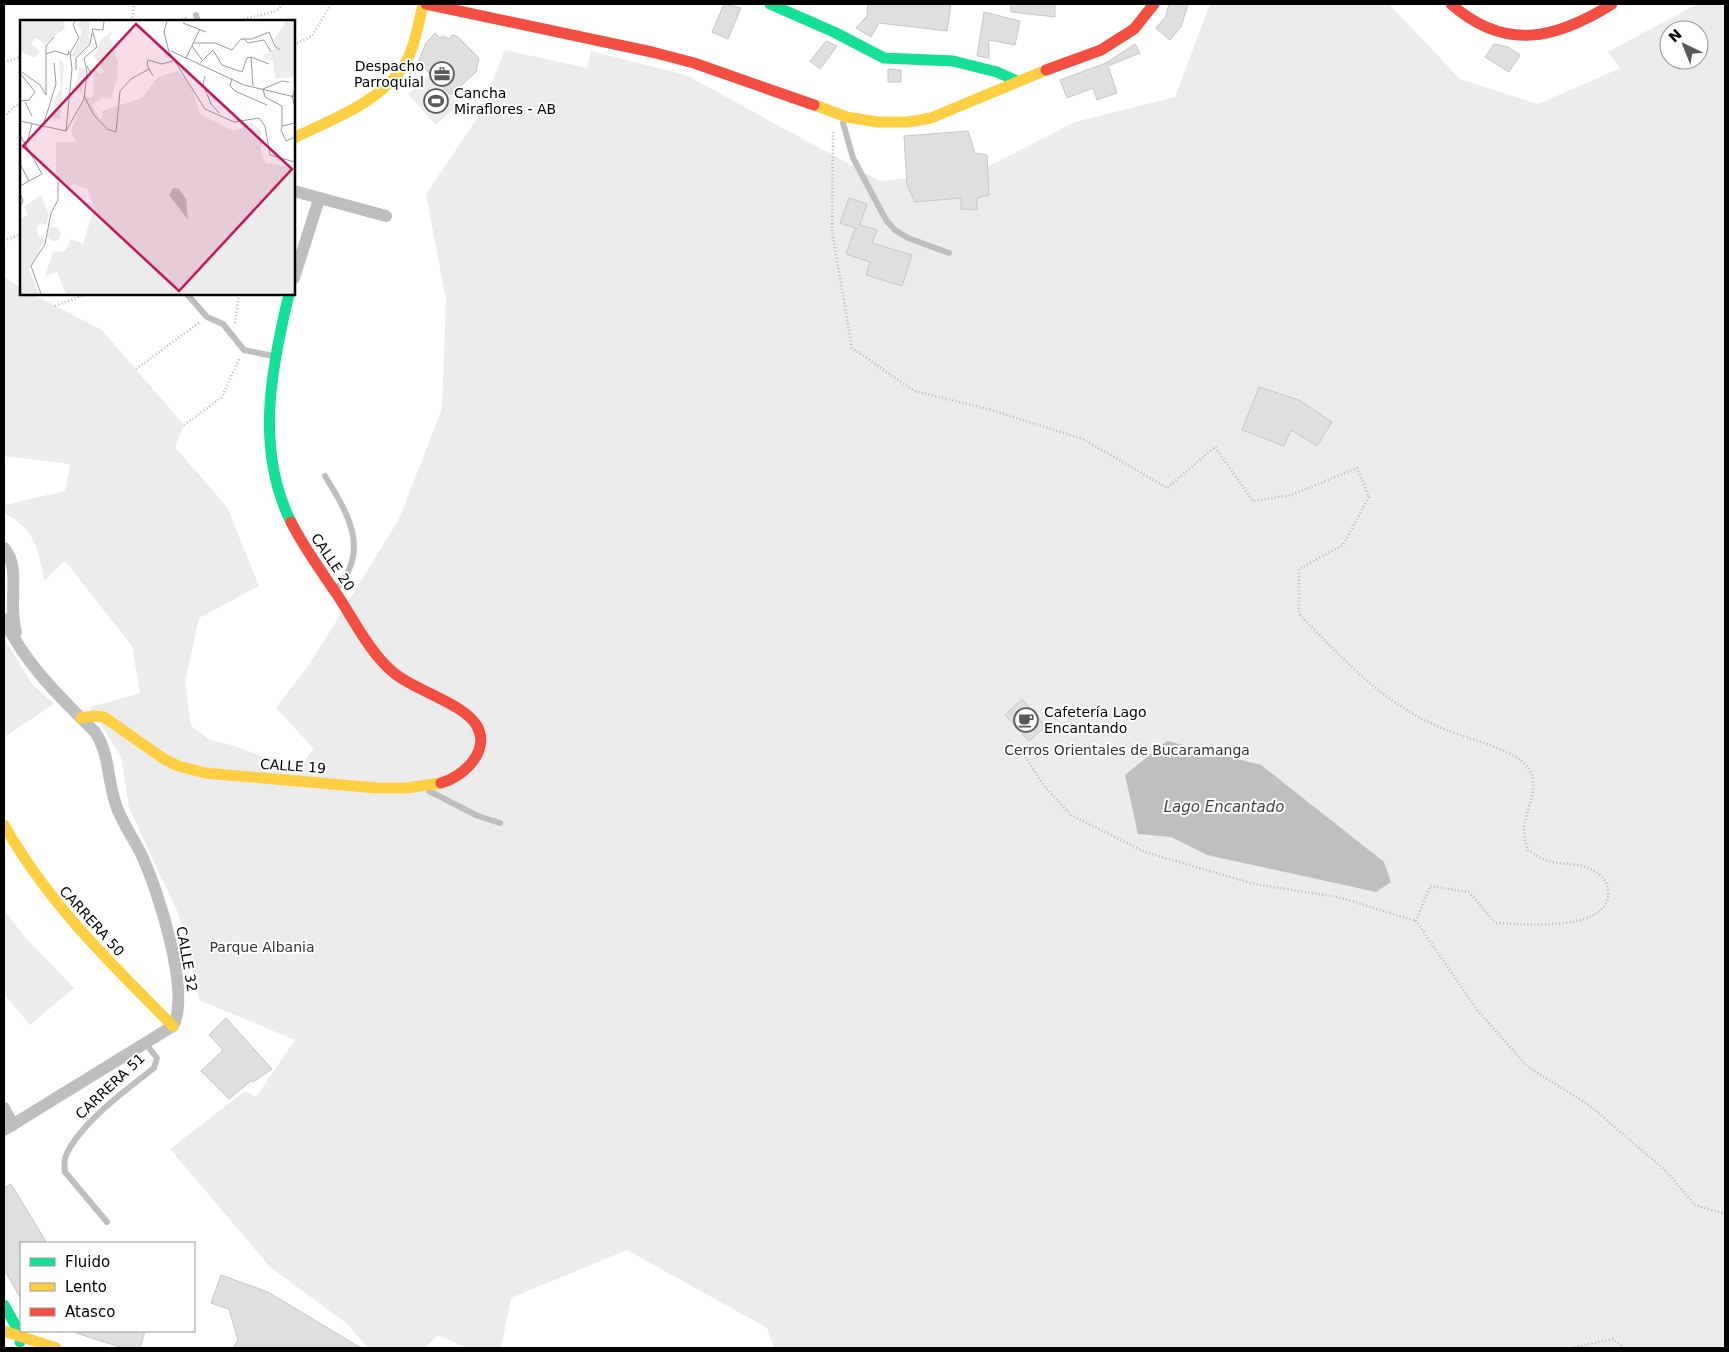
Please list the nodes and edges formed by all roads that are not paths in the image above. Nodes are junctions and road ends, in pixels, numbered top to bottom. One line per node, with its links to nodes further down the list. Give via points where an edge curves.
1 (425, 4): 7 (main road, via 652,52); 8 (main road, via 421,34 396,76 374,96)
2 (770, 4): 6 (main road, via 884,58 953,61 997,72)
3 (1154, 4): 6 (main road, via 1144,19 1122,38 1101,50)
4 (1451, 4): 5 (main road, via 1471,21 1521,34 1560,32)
5 (1612, 4)
6 (1017, 81): 7 (main road, via 931,118 877,122)
7 (837, 113): 12 (lane, via 853,158 886,220 908,238)
8 (295, 137)
9 (295, 190): 10 (street)
10 (319, 198): 11 (street); 13 (street)
11 (386, 216)
12 (949, 253)
13 (295, 275)
14 (188, 295): 16 (lane, via 207,317 223,324 244,350)
15 (289, 295): 16 (main road, CALLE 20)
16 (274, 356): 19 (main road, CALLE 20, via 269,418 270,463 286,512 300,540)
17 (325, 476): 19 (lane, via 342,504 355,544 354,563)
18 (4, 548): 21 (street, via 12,559 11,612)
19 (335, 591): 23 (main road, CALLE 20, via 374,652 394,673 452,707)
20 (4, 619): 21 (street)
21 (22, 650): 22 (street, via 47,683)
22 (81, 718): 24 (main road, CALLE 19, via 101,716 178,766 212,773 381,787); 27 (street, CALLE 32, via 101,741 107,756 115,804 142,856 158,900 169,937 179,994)
23 (477, 726): 24 (main road, CALLE 19, via 480,748 470,765 452,780)
24 (419, 786): 25 (lane, via 478,816)
25 (500, 823)
26 (4, 825): 27 (main road, CARRERA 50, via 27,866 51,898)
27 (173, 1026): 28 (street)
28 (146, 1044): 30 (street); 31 (lane, CARRERA 51, via 157,1058 154,1068 91,1122 73,1143 64,1163 65,1172)
29 (4, 1108): 30 (street)
30 (8, 1128)
31 (107, 1222)
32 (4, 1305): 34 (main road)
33 (4, 1331): 34 (main road)
34 (20, 1343): 35 (main road)
35 (56, 1348)

